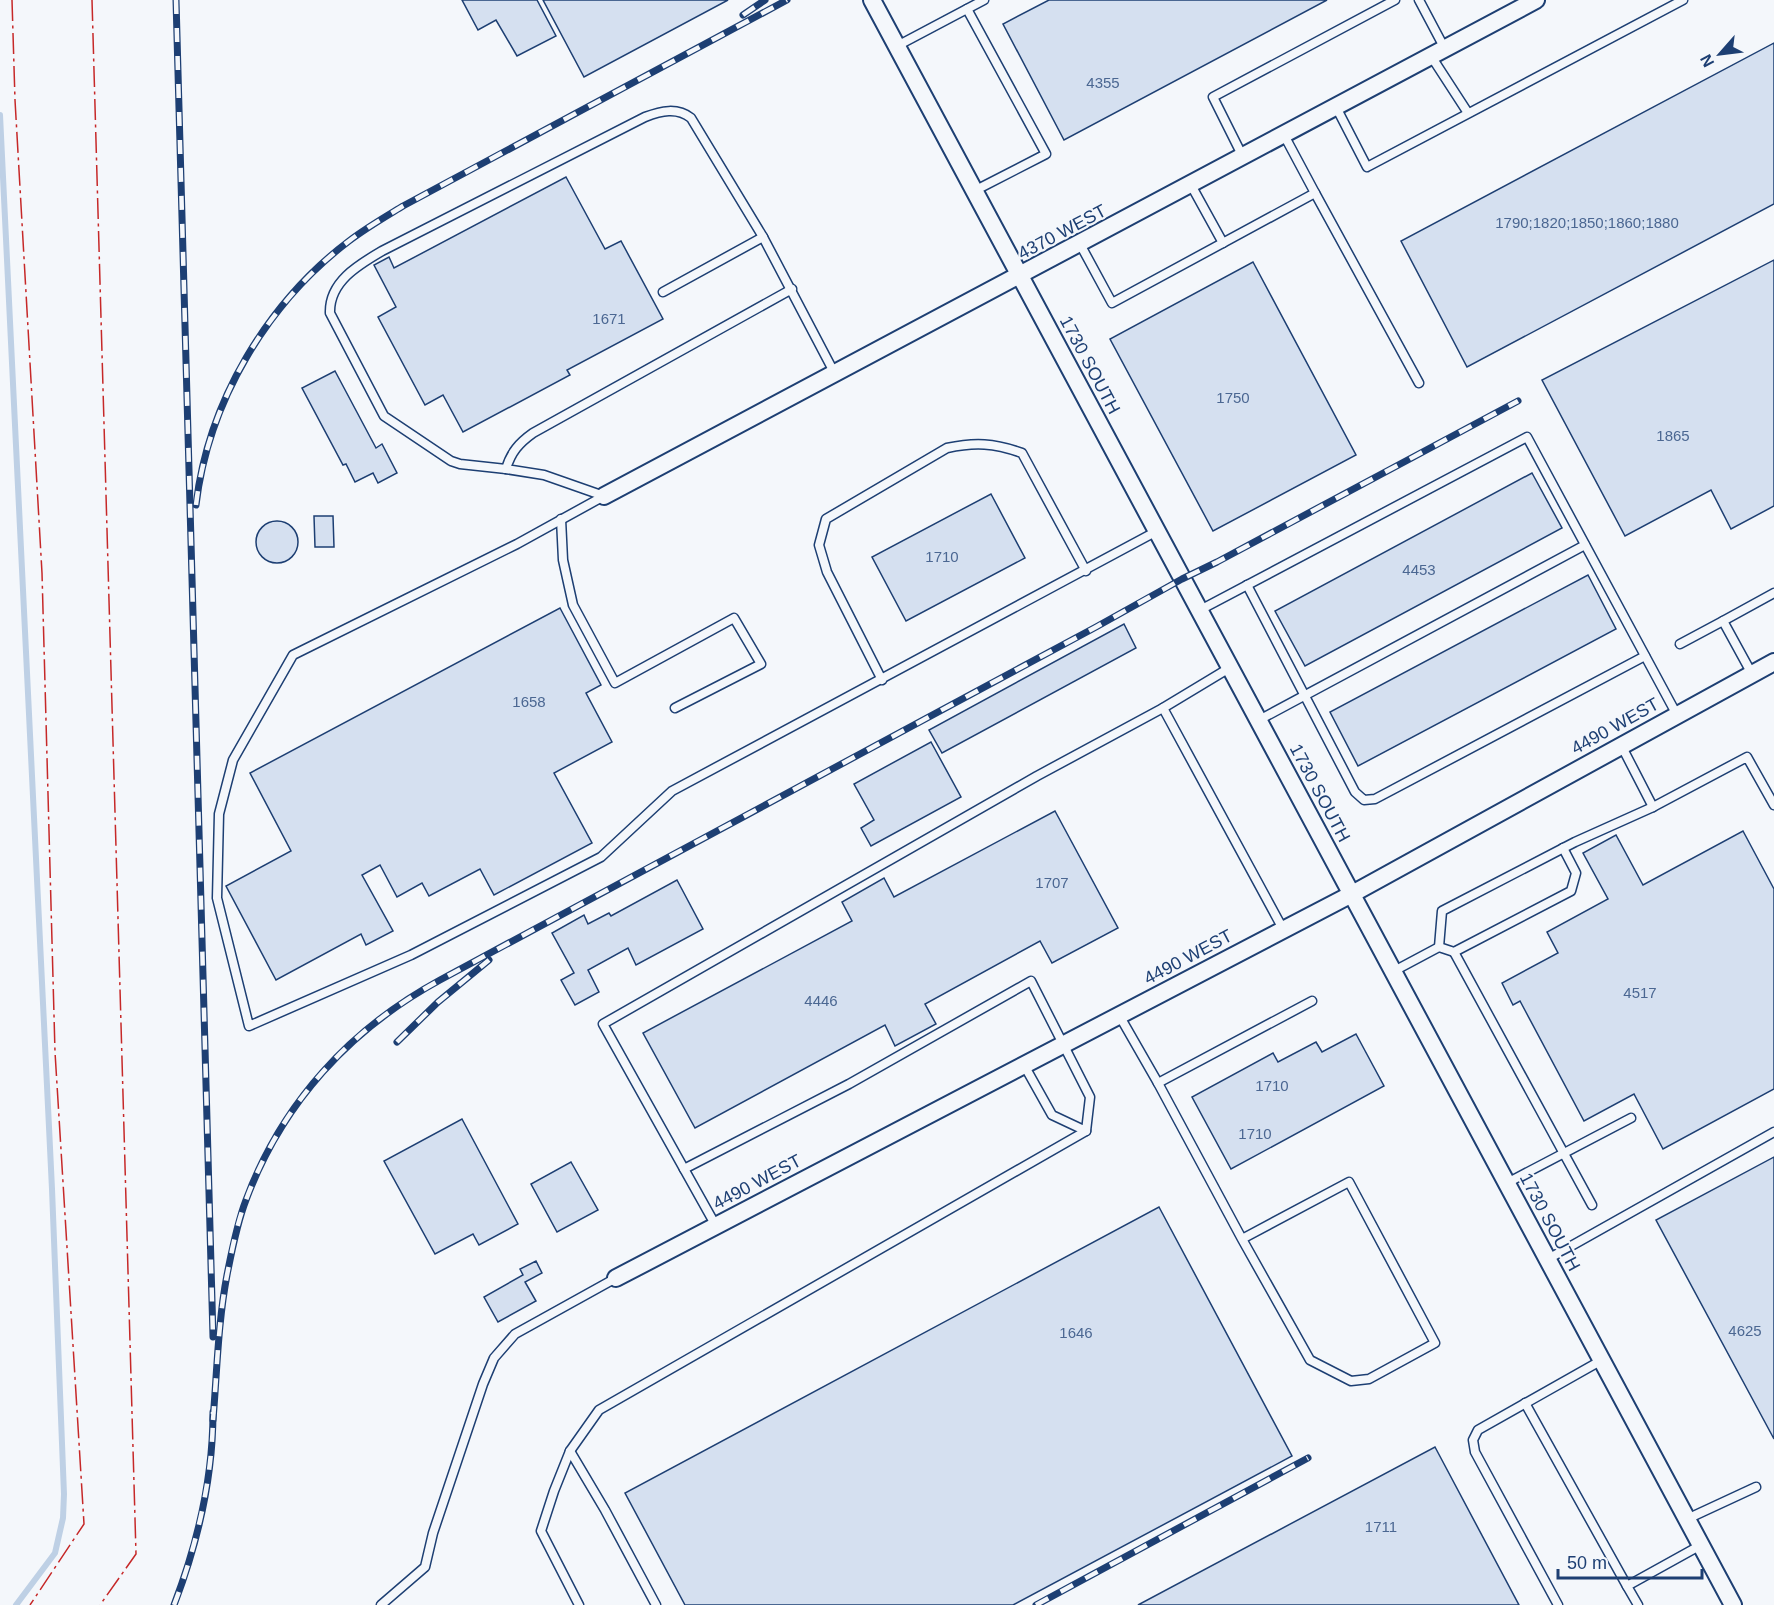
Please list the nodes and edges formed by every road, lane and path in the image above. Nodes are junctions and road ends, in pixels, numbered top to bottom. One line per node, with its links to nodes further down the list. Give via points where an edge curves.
1 (872, 0): 8 (street, 1730 SOUTH)
2 (984, 0): 7 (lane)
3 (1395, 0): 13 (lane, via 1212,98)
4 (1419, 0): 9 (lane)
5 (1536, 0): 9 (street, 4370 WEST)
6 (1682, 0): 11 (lane)
7 (967, 9): 8 (lane); 15 (lane, via 1046,154)
8 (897, 46): 15 (street, 1730 SOUTH)
9 (1438, 52): 10 (street, 4370 WEST); 11 (lane)
10 (1336, 107): 11 (lane, via 1367,167); 12 (street, 4370 WEST)
11 (1468, 113)
12 (1284, 135): 13 (street, 4370 WEST); 16 (lane)
13 (1243, 157): 14 (street, 4370 WEST)
14 (1191, 185): 18 (lane); 19 (street, 4370 WEST)
15 (975, 191): 20 (street, 1730 SOUTH)
16 (1315, 193): 18 (lane); 24 (lane)
17 (763, 237): 21 (lane); 22 (lane); 25 (lane, via 691,118 682,112 668,111 645,117 382,251 350,272 331,299 330,313 384,416 451,461)
18 (1223, 243): 19 (lane, via 1112,303)
19 (1080, 244): 20 (street, 4370 WEST)
20 (1020, 276): 23 (street, 4370 WEST); 28 (street, 1730 SOUTH)
21 (792, 289): 23 (lane); 25 (lane, via 533,433 517,445)
22 (663, 292)
23 (835, 374): 26 (street, 4370 WEST)
24 (1419, 383)
25 (506, 469): 26 (lane, via 544,475)
26 (604, 496): 27 (lane)
27 (561, 519): 40 (lane, via 293,655 233,759 219,814 217,898 249,1026 411,955 600,857 672,791); 42 (lane, via 563,560 573,605 615,683 734,618 760,664)
28 (1157, 531): 30 (lane); 33 (street, 1730 SOUTH)
29 (1585, 545): 31 (lane, via 1527,437); 36 (lane); 41 (lane)
30 (1086, 571): 40 (lane); 40 (lane, via 1022,453 1000,445 969,443 947,448 826,519 819,545 827,572)
31 (1247, 585): 33 (lane); 41 (lane)
32 (1773, 597): 34 (lane)
33 (1200, 610): 38 (street, 1730 SOUTH)
34 (1723, 621): 35 (lane); 39 (lane)
35 (1680, 644)
36 (1645, 656): 41 (lane, via 1369,801 1355,792); 44 (lane)
37 (1774, 662): 39 (street, 4490 WEST)
38 (1231, 667): 43 (lane); 45 (street, 1730 SOUTH)
39 (1752, 674): 44 (street, 4490 WEST)
40 (882, 680)
41 (1306, 694): 45 (lane)
42 (675, 708)
43 (1163, 708): 51 (lane); 64 (lane, via 603,1024)
44 (1677, 715): 46 (street, 4490 WEST)
45 (1259, 720): 50 (street, 1730 SOUTH)
46 (1621, 745): 48 (lane); 50 (street, 4490 WEST)
47 (1774, 806): 48 (lane, via 1747,757)
48 (1653, 807): 49 (lane)
49 (1563, 848): 52 (lane, via 1442,911); 53 (lane, via 1576,873 1571,891)
50 (1352, 894): 51 (street, 4490 WEST); 54 (street, 1730 SOUTH)
51 (1283, 929): 56 (street, 4490 WEST)
52 (1439, 947): 53 (lane); 54 (lane)
53 (1454, 952): 63 (lane)
54 (1394, 971): 65 (street, 1730 SOUTH)
55 (1312, 1001): 59 (lane)
56 (1119, 1015): 57 (street, 4490 WEST); 59 (lane)
57 (1063, 1045): 58 (street, 4490 WEST); 61 (lane, via 1090,1097); 64 (lane, via 1031,981 849,1084)
58 (1024, 1065): 61 (lane, via 1052,1115); 67 (street, 4490 WEST)
59 (1158, 1083): 68 (lane)
60 (1631, 1118): 63 (lane)
61 (1086, 1131): 73 (lane, via 598,1410)
62 (1774, 1132): 69 (lane)
63 (1564, 1154): 65 (lane); 66 (lane)
64 (684, 1169): 67 (lane)
65 (1507, 1183): 69 (street, 1730 SOUTH)
66 (1592, 1205)
67 (716, 1226): 70 (street, 4490 WEST)
68 (1242, 1239): 68 (lane, via 1310,1360 1351,1382 1369,1379 1435,1343 1349,1182)
69 (1548, 1259): 71 (street, 1730 SOUTH)
70 (616, 1278): 78 (lane, via 515,1334 494,1358 424,1568)
71 (1602, 1360): 72 (lane); 75 (street, 1730 SOUTH)
72 (1525, 1403): 77 (lane); 81 (lane, via 1478,1430 1473,1440 1475,1452)
73 (570, 1451): 79 (lane, via 541,1532); 80 (lane)
74 (1756, 1487): 75 (lane)
75 (1687, 1519): 76 (street, 1730 SOUTH)
76 (1701, 1545): 77 (lane); 83 (street, 1730 SOUTH)
77 (1628, 1586): 82 (lane)
78 (381, 1605)
79 (579, 1605)
80 (656, 1605)
81 (1558, 1605)
82 (1638, 1605)
83 (1733, 1605)

